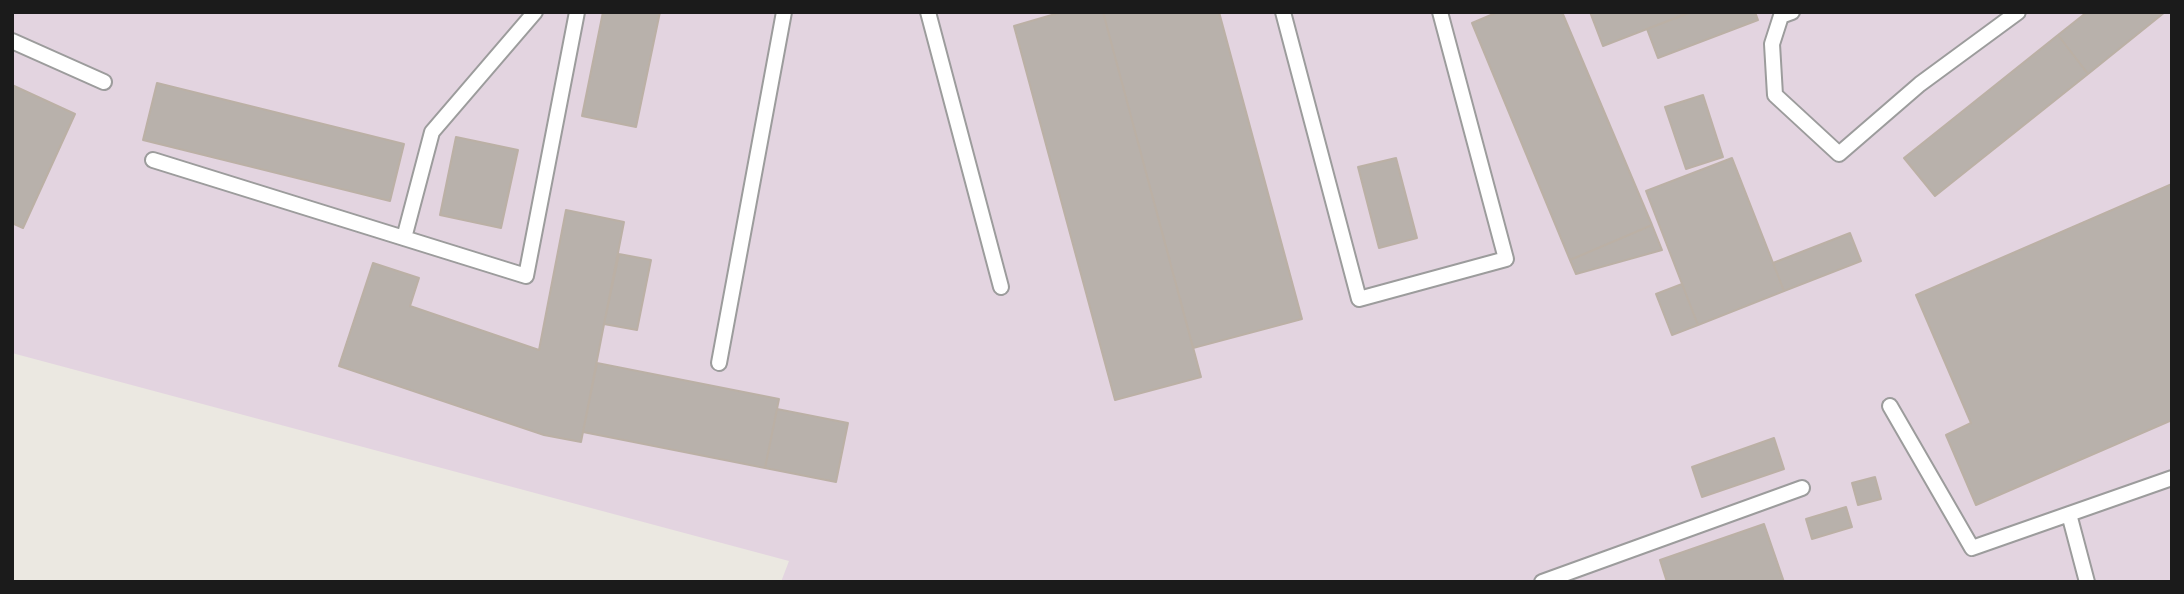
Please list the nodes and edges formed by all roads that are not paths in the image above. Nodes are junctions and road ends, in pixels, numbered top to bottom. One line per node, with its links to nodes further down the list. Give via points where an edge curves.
1 (535, 12): 12 (lane, via 432,132)
2 (577, 12): 12 (lane, via 526,276)
3 (784, 12): 14 (lane)
4 (928, 12): 13 (lane)
5 (1283, 12): 6 (lane, via 1359,299 1506,258)
6 (1440, 12)
7 (1792, 12): 8 (lane, via 1781,16 1772,44 1775,95 1839,154 1920,84)
8 (2018, 12)
9 (12, 41): 10 (lane)
10 (104, 82)
11 (153, 160): 12 (lane)
12 (404, 238)
13 (1001, 287)
14 (719, 363)
15 (1890, 405): 18 (lane, via 1972,548)
16 (2172, 478): 18 (lane)
17 (1802, 488): 19 (lane)
18 (2069, 514): 20 (lane)
19 (1542, 582)
20 (2087, 582)

